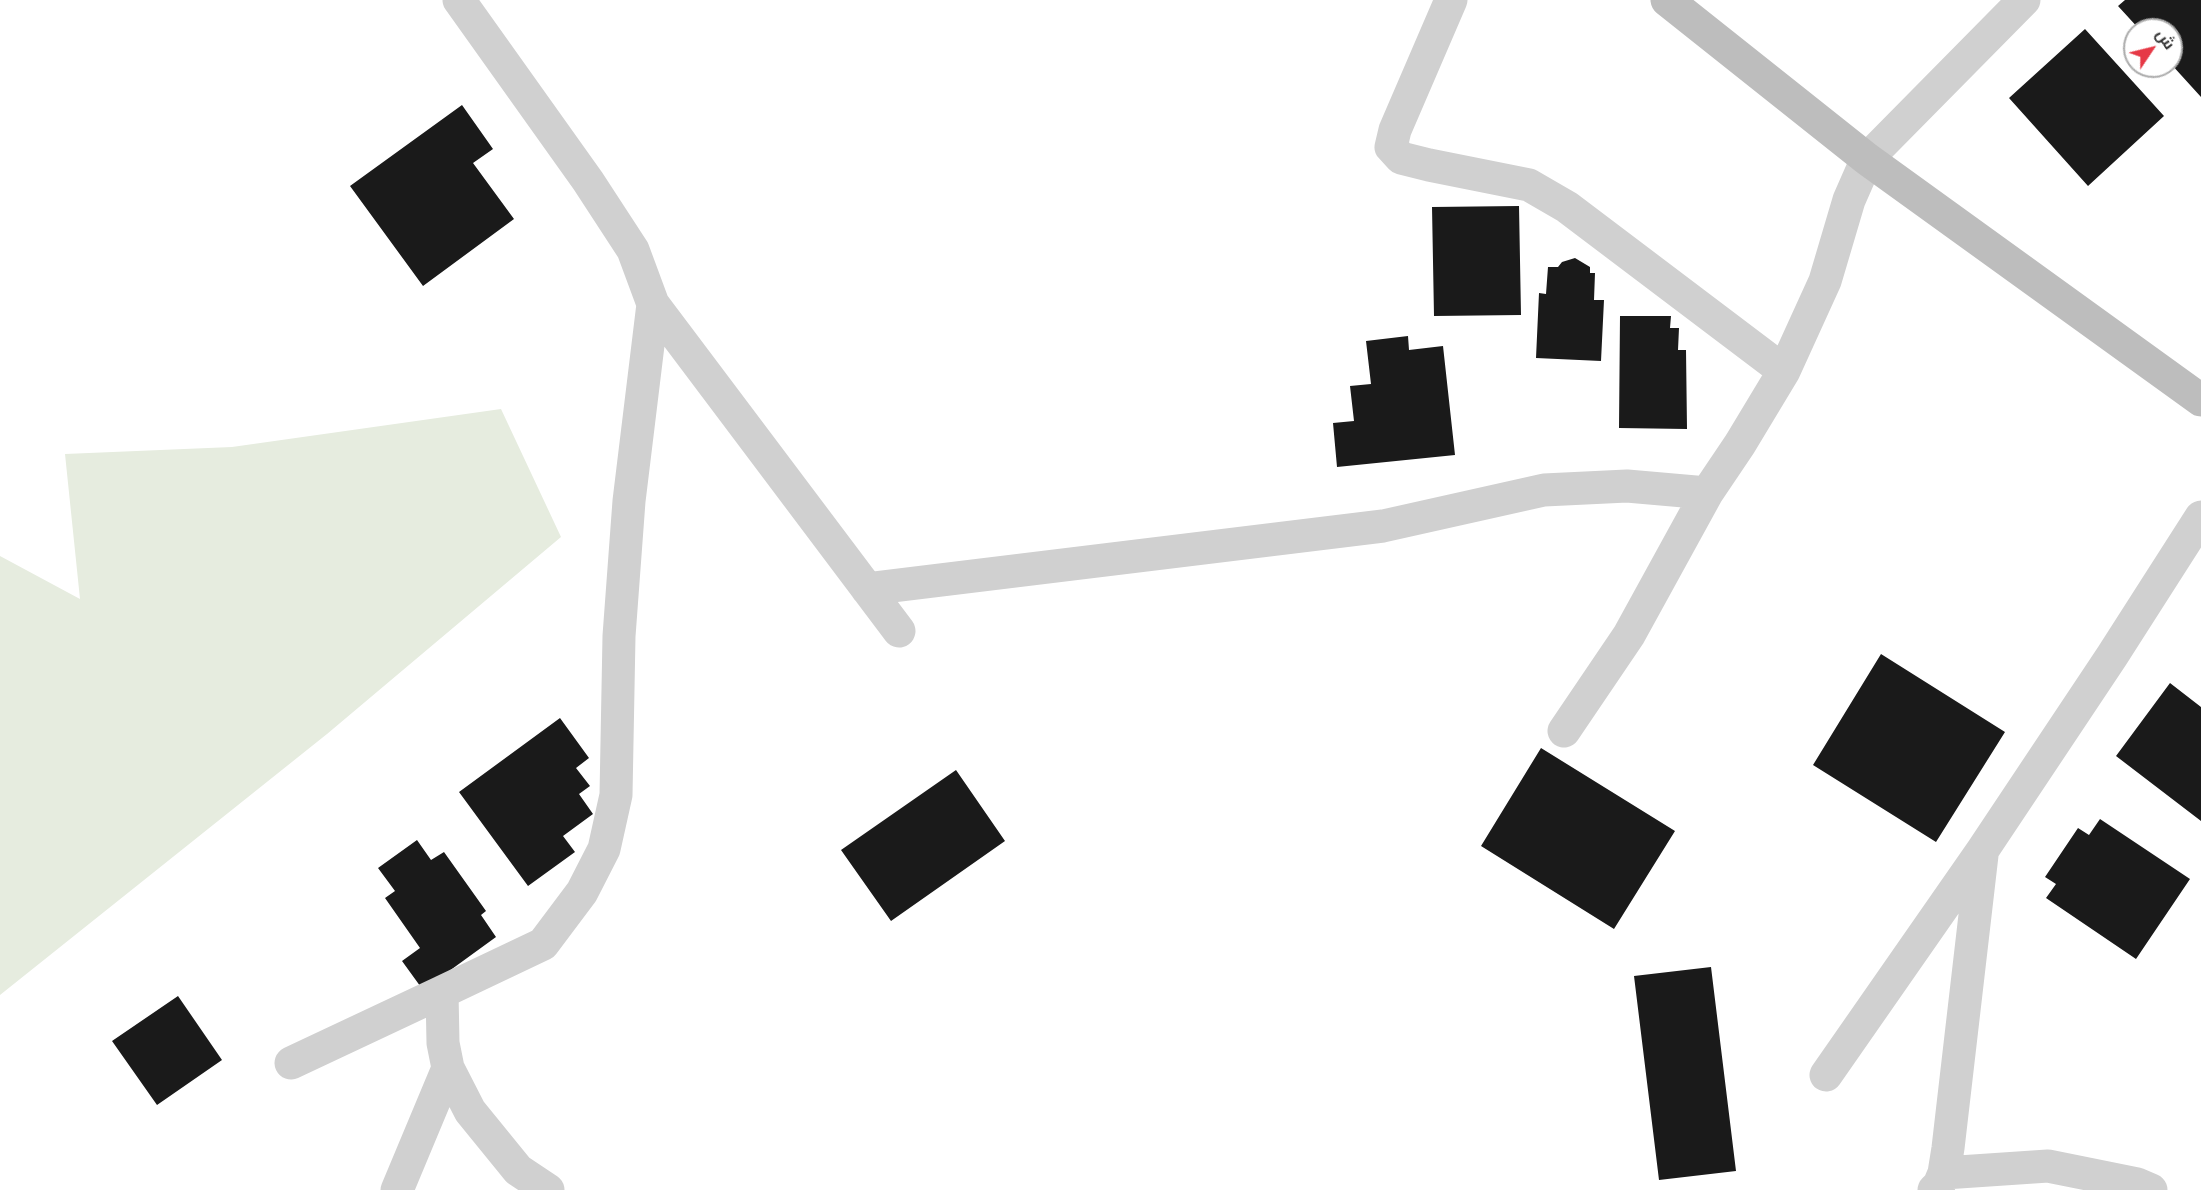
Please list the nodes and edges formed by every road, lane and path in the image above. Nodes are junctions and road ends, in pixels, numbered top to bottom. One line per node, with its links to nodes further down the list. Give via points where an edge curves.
1 (459, 0): 6 (street, via 633,250)
2 (1451, 0): 7 (street, via 1391,147 1401,158 1529,185 1567,207)
3 (1667, 0): 5 (street)
4 (2024, 0): 5 (street)
5 (1867, 159): 7 (street, via 1849,201 1825,281); 8 (street)
6 (653, 304): 11 (street); 15 (street, via 628,512 619,636 616,795 604,849 582,892 543,944)
7 (1784, 371): 9 (street)
8 (2201, 400)
9 (1707, 493): 11 (street, via 1627,486 1544,490 1383,526); 13 (street, via 1629,635)
10 (2201, 517): 14 (street)
11 (867, 589): 12 (street)
12 (899, 631)
13 (1564, 731)
14 (1982, 850): 18 (street); 19 (street)
15 (442, 992): 16 (street); 17 (street)
16 (291, 1063)
17 (448, 1068): 20 (street); 21 (street, via 470,1111 518,1170)
18 (1826, 1075)
19 (1939, 1181): 22 (street, via 2048,1166)
20 (396, 1190)
21 (548, 1190)
22 (2151, 1190)

